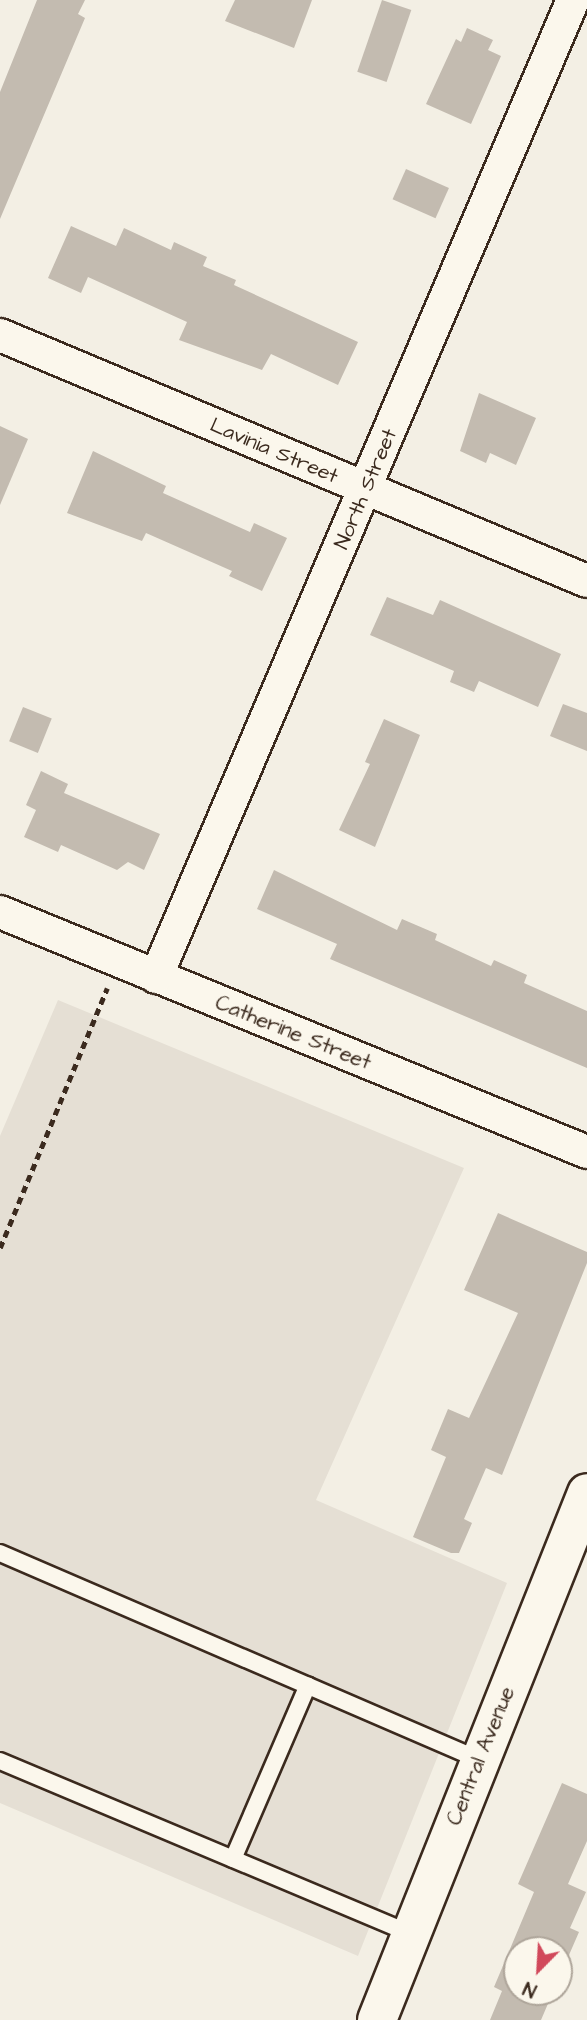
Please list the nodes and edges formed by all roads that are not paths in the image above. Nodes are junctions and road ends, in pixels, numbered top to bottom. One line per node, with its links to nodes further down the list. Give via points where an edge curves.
1 (576, 2): 3 (street, North Street)
2 (0, 335): 3 (street, Lavinia Street)
3 (366, 490): 4 (street, Lavinia Street); 6 (street, North Street)
4 (587, 581)
5 (0, 912): 6 (street, Catherine Street)
6 (156, 977): 7 (street, Catherine Street)
7 (587, 1152)
8 (587, 1493): 11 (main road, Central Avenue)
9 (0, 1553): 10 (lane)
10 (308, 1685): 11 (lane); 13 (lane)
11 (480, 1760): 14 (main road, Central Avenue)
12 (0, 1761): 13 (lane)
13 (233, 1860): 14 (lane)
14 (411, 1934): 15 (main road, Central Avenue)
15 (377, 2020)

